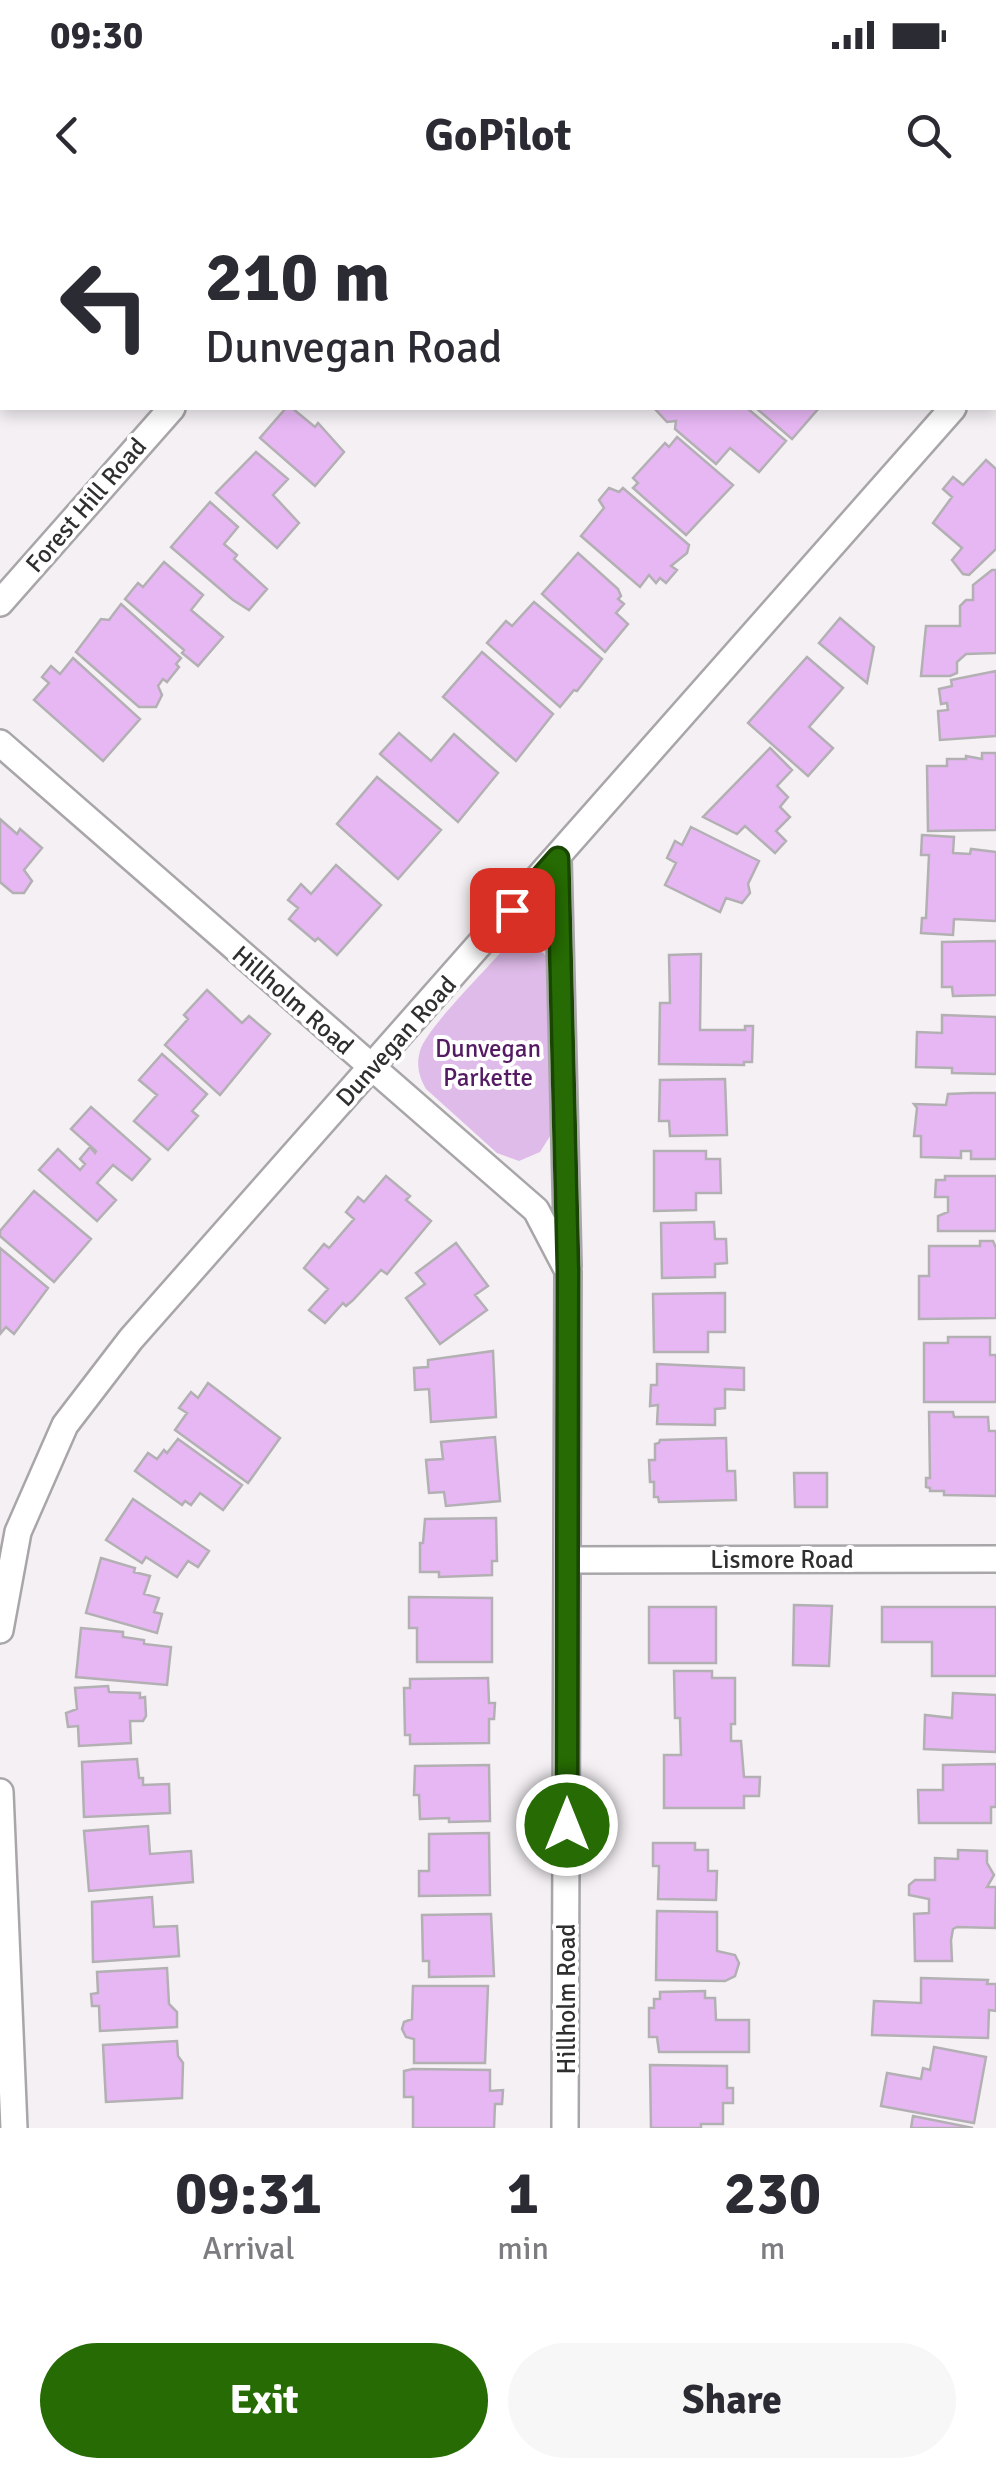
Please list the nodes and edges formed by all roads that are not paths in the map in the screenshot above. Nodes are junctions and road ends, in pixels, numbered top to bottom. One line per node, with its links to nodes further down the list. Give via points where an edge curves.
1 (170, 410): 3 (street, Forest Hill Road)
2 (951, 410): 5 (street, Dunvegan Road)
3 (0, 603)
4 (0, 743): 6 (street, Hillholm Road)
5 (558, 858): 6 (street, Dunvegan Road); 7 (street, Hillholm Road)
6 (371, 1068): 7 (street, Hillholm Road, via 536,1210); 10 (street, Dunvegan Road, via 131,1339 65,1424 18,1532)
7 (568, 1270): 8 (street, Hillholm Road)
8 (568, 1560): 9 (street, Lismore Road); 14 (street, Hillholm Road)
9 (996, 1560)
10 (0, 1630)
11 (0, 1792): 12 (street)
12 (5, 2046): 13 (street)
13 (14, 2128)
14 (565, 2128)

